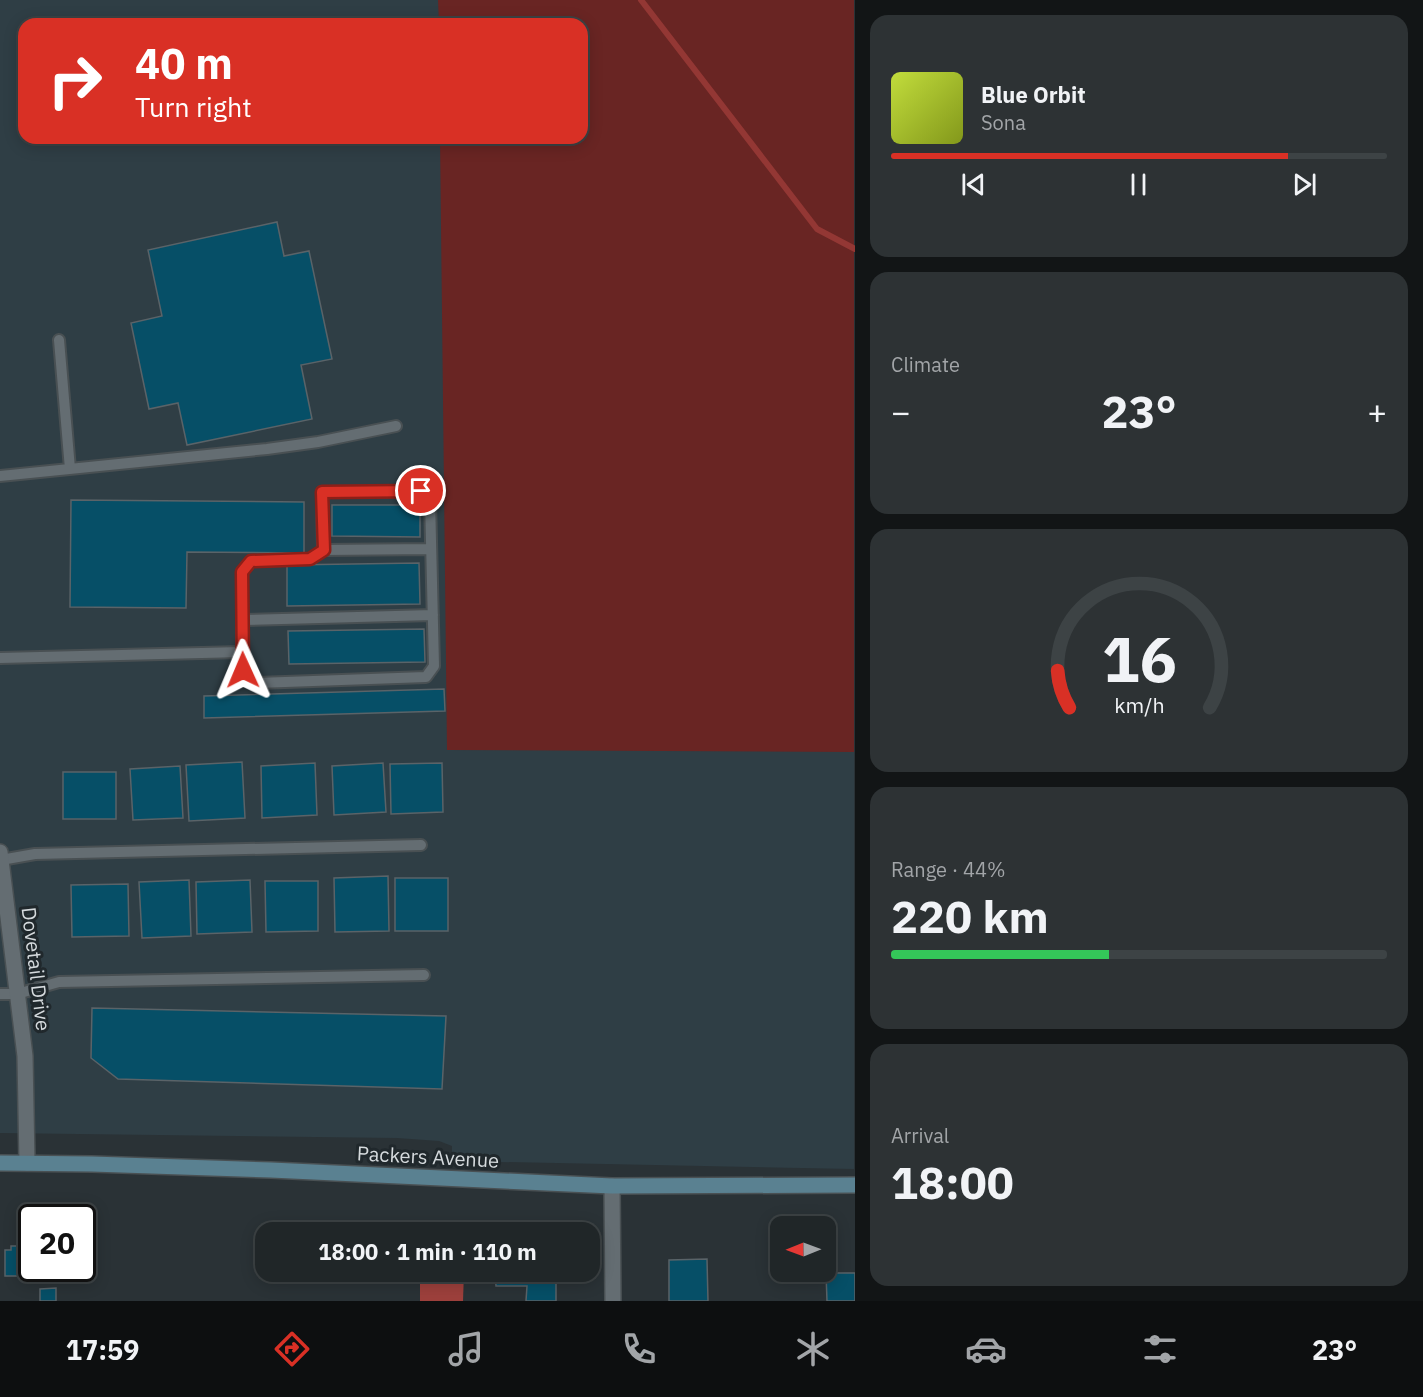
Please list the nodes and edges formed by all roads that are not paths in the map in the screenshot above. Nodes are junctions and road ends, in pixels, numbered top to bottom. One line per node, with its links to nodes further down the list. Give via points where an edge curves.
1 (59, 340): 3 (lane)
2 (396, 426): 3 (lane, via 267,449)
3 (70, 468): 4 (lane)
4 (0, 476)
5 (431, 549): 6 (lane); 6 (lane, via 430,499 421,491 322,492); 7 (lane)
6 (324, 550): 8 (lane, via 310,559 251,561 242,572)
7 (433, 615): 8 (lane); 9 (lane, via 434,666 426,677 257,683 243,670)
8 (242, 620): 9 (lane)
9 (242, 652): 10 (lane)
10 (0, 658)
11 (422, 845): 12 (lane)
12 (1, 856): 15 (street, Dovetail Drive)
13 (424, 975): 15 (lane, via 59,982)
14 (0, 994): 15 (lane)
15 (17, 994): 17 (street, Dovetail Drive, via 25,1056)
16 (0, 1163): 17 (main road, Packers Avenue)
17 (27, 1163): 19 (main road, Packers Avenue)
18 (855, 1185): 19 (main road, Packers Avenue)
19 (612, 1186): 20 (street)
20 (613, 1301)

